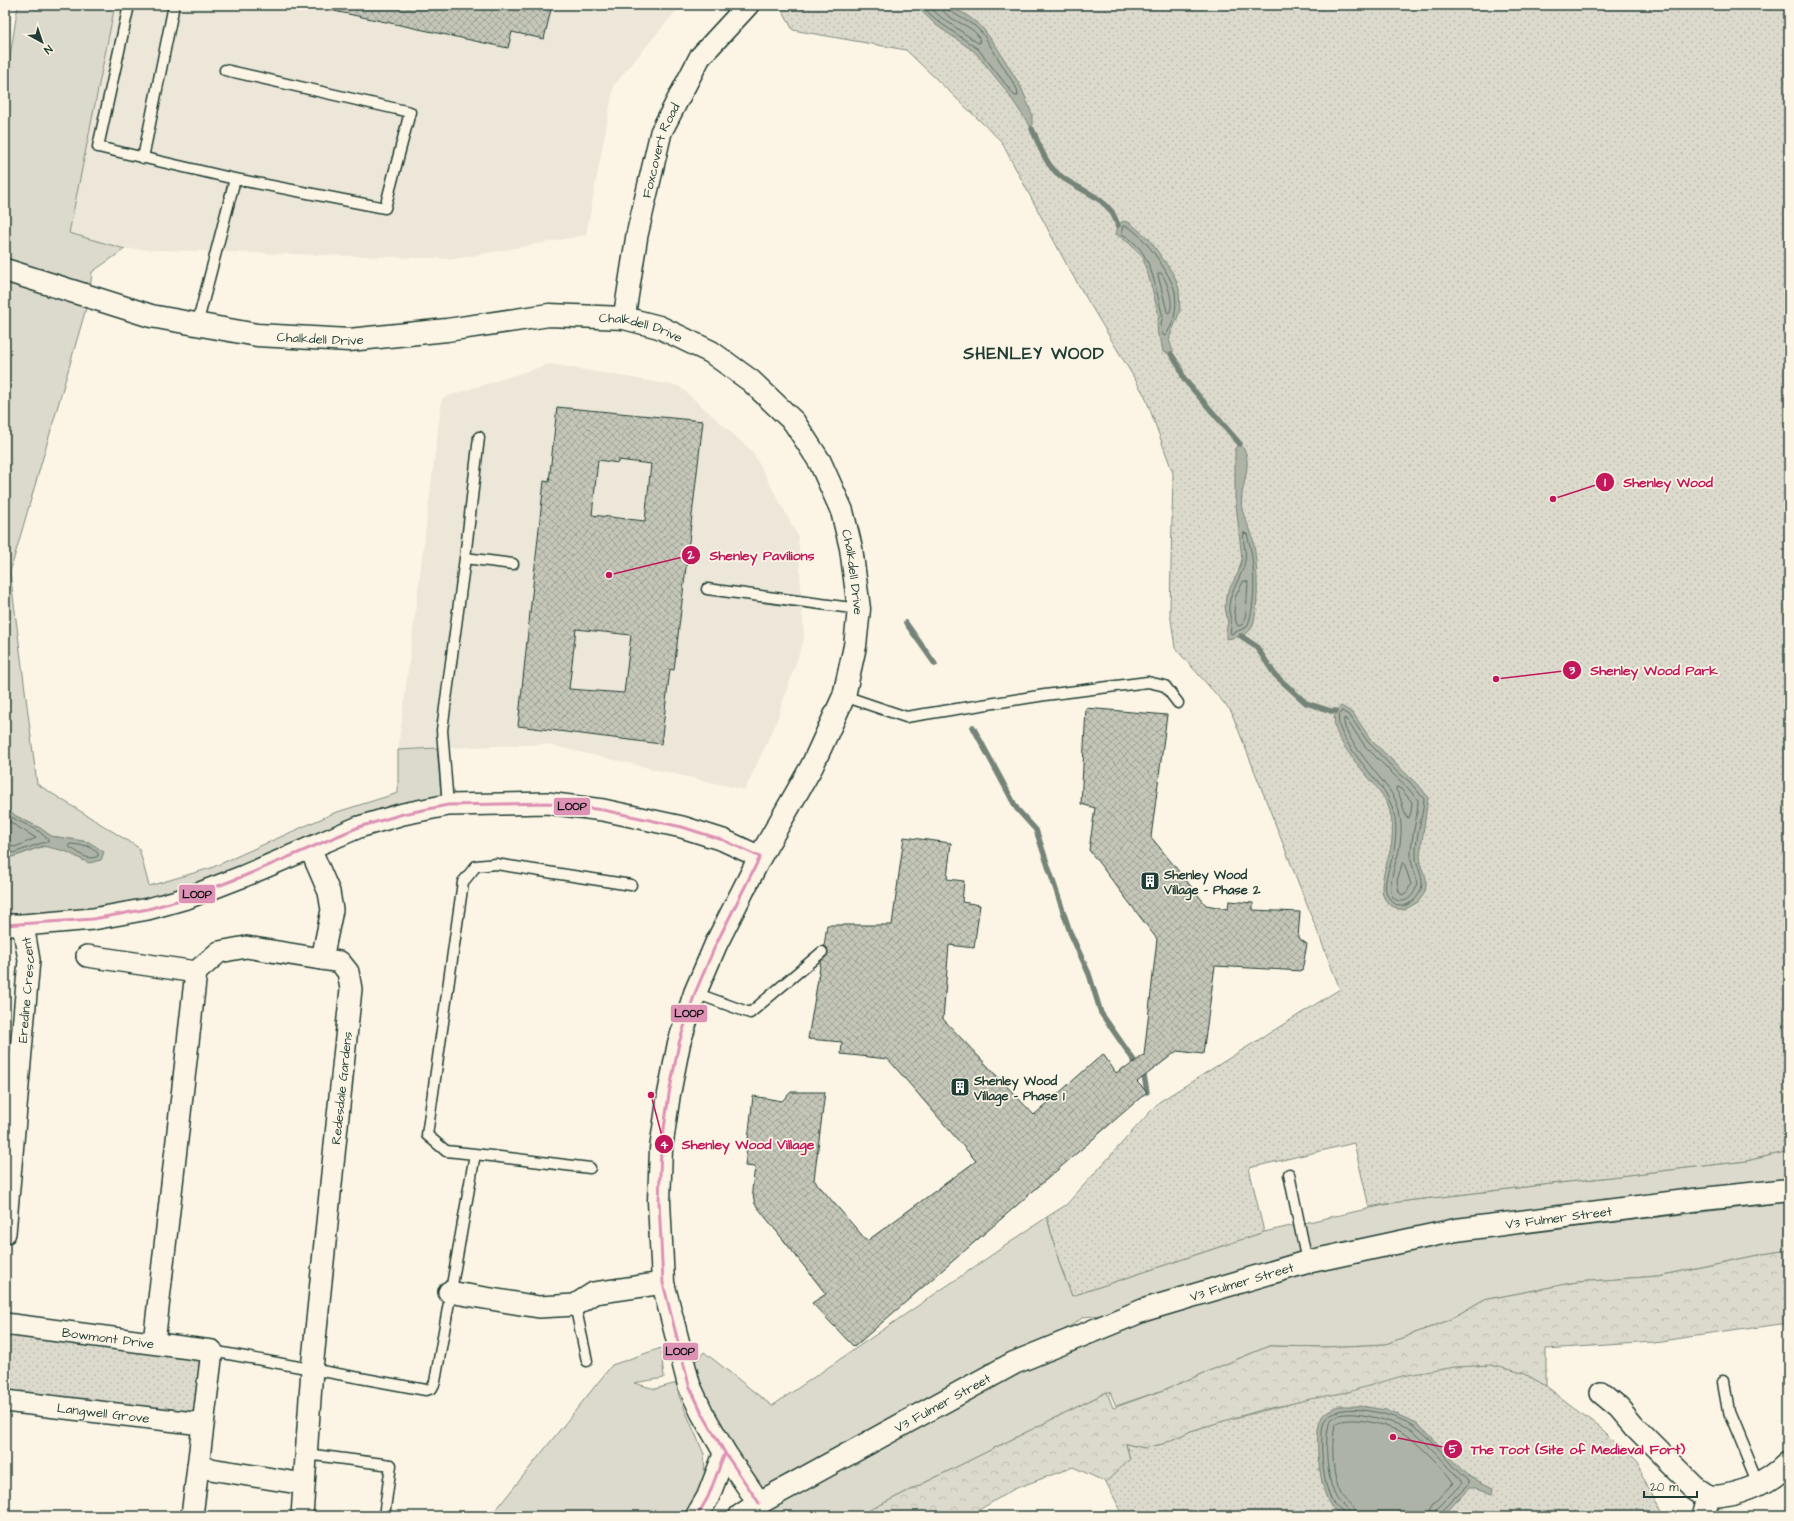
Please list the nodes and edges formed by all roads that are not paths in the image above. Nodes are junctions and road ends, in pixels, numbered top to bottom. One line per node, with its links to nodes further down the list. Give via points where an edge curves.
1 (129, 5): 5 (lane, via 98,147)
2 (174, 5): 5 (lane)
3 (748, 5): 8 (street, Foxcovert Road, via 700,57 661,132 637,235)
4 (225, 70): 6 (lane, via 410,112 385,208)
5 (143, 158): 6 (lane)
6 (235, 179): 9 (lane)
7 (7, 268): 9 (street, Chalkdell Drive, via 89,298 151,316)
8 (624, 318): 9 (street, Chalkdell Drive, via 549,315 447,330 349,340 257,335); 14 (street, Chalkdell Drive, via 659,327 711,352 751,381 794,422 820,462 842,511 851,548)
9 (198, 325)
10 (479, 436): 11 (lane)
11 (465, 558): 12 (lane); 17 (lane, via 442,730)
12 (513, 564)
13 (707, 588): 14 (lane)
14 (858, 609): 15 (street, Chalkdell Drive, via 855,646)
15 (844, 696): 16 (lane, via 906,717 1045,694 1148,682 1165,686); 19 (street, Chalkdell Drive, via 812,766)
16 (1178, 703)
17 (448, 805): 18 (street, via 359,826); 19 (street, via 547,803 603,810 682,827 723,840)
18 (310, 848): 21 (street, via 187,898 148,909 93,919); 24 (street, via 329,892 332,910)
19 (760, 858): 26 (street, Chalkdell Drive, via 716,944)
20 (631, 885): 28 (lane, via 496,864 476,866 463,882 427,1135 446,1150)
21 (14, 925): 27 (street, Eredine Crescent, via 29,960)
22 (822, 952): 26 (lane, via 750,1013)
23 (87, 956): 25 (street)
24 (322, 959): 25 (street, Redesdale Gardens, via 246,948 219,952); 41 (street, Redesdale Gardens, via 340,962 348,972 351,989)
25 (196, 972): 38 (street)
26 (695, 992): 34 (street, Chalkdell Drive, via 679,1043 661,1150 659,1201)
27 (11, 1103): 32 (street, Eredine Crescent)
28 (475, 1154): 29 (lane); 35 (lane)
29 (590, 1168)
30 (1289, 1174): 33 (lane)
31 (1789, 1190): 33 (street, V3 Fulmer Street, via 1456,1230)
32 (6, 1222)
33 (1307, 1262): 52 (street, V3 Fulmer Street, via 1144,1310 1014,1363)
34 (663, 1282): 36 (street, via 594,1293); 46 (street, Chalkdell Drive, via 689,1386)
35 (450, 1292): 36 (street, via 539,1307); 41 (lane, via 432,1388 426,1390)
36 (575, 1305): 40 (lane)
37 (5, 1324): 38 (street, Bowmont Drive)
38 (154, 1343): 39 (street, Bowmont Drive)
39 (212, 1352): 41 (lane); 45 (street)
40 (587, 1361)
41 (312, 1369): 47 (street, Redesdale Gardens)
42 (1722, 1380): 51 (lane, via 1728,1413)
43 (1601, 1393): 53 (street, via 1619,1408 1695,1487)
44 (5, 1401): 45 (street, Langwell Grove)
45 (202, 1424): 48 (street)
46 (725, 1453): 52 (street, Chalkdell Drive); 57 (street, via 708,1497)
47 (306, 1454): 50 (street, Redesdale Gardens); 56 (lane, via 391,1465)
48 (198, 1467): 50 (street); 54 (street)
49 (1787, 1468): 51 (street)
50 (304, 1484): 55 (street, Redesdale Gardens)
51 (1758, 1485): 53 (street)
52 (759, 1503): 58 (street, V3 Fulmer Street)
53 (1708, 1506)
54 (192, 1516)
55 (302, 1516)
56 (384, 1516)
57 (697, 1516)
58 (740, 1516)

